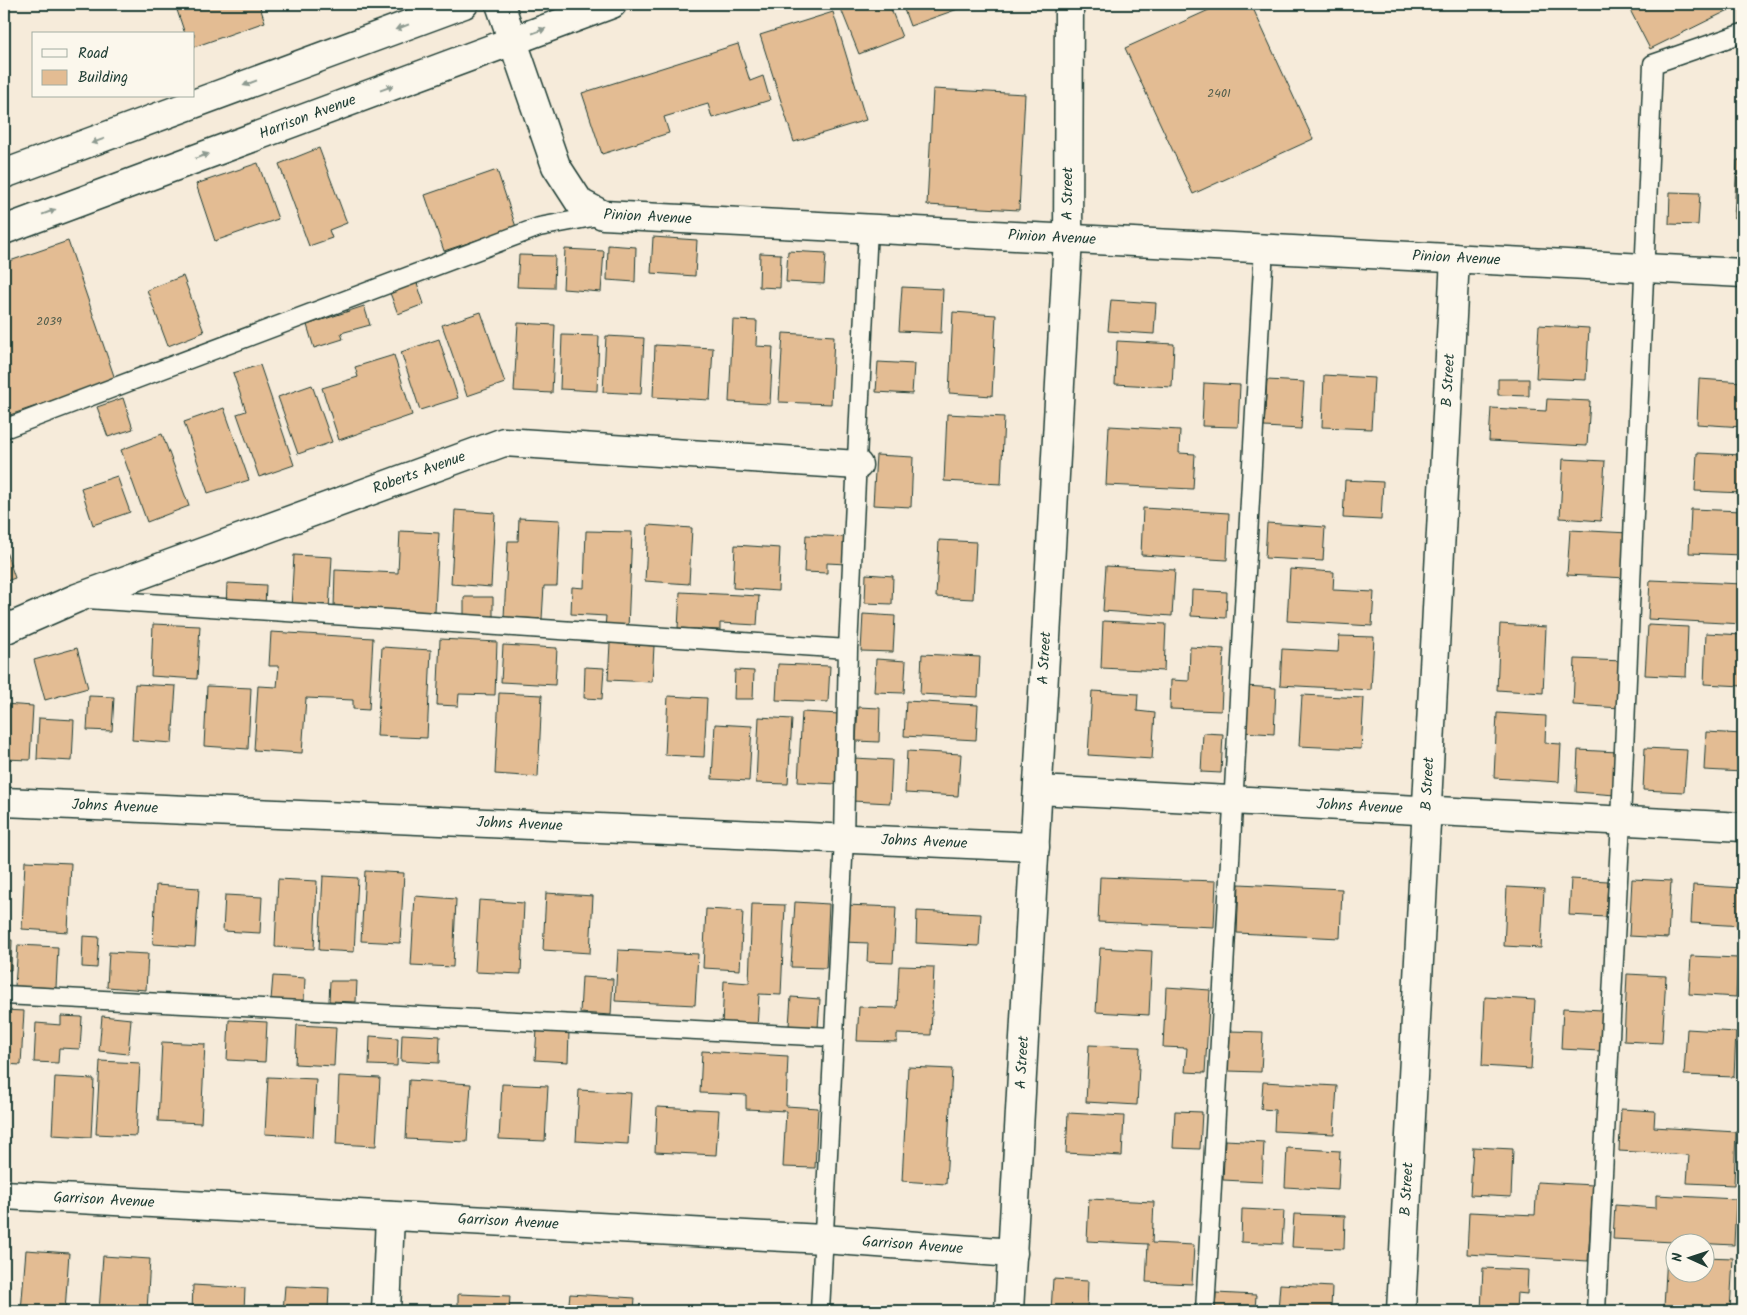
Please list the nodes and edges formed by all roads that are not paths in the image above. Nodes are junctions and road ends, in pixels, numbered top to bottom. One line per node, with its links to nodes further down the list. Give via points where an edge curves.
1 (464, 4): 7 (street, one-way to 7)
2 (500, 4): 6 (street, Pinion Avenue)
3 (612, 4): 6 (street, Harrison Avenue, one-way to 3)
4 (1069, 4): 11 (street, A Street)
5 (1743, 33): 14 (lane, via 1653,64)
6 (513, 42): 8 (street, Pinion Avenue, via 556,166 580,203); 10 (street, Harrison Avenue, one-way to 6)
7 (4, 174)
8 (603, 215): 9 (street, Pinion Avenue); 16 (lane, via 539,227)
9 (868, 228): 11 (street, Pinion Avenue); 17 (lane)
10 (4, 230)
11 (1068, 238): 12 (street, Pinion Avenue); 21 (street, A Street)
12 (1264, 248): 13 (street, Pinion Avenue); 22 (lane)
13 (1454, 258): 14 (street, Pinion Avenue); 24 (street, B Street)
14 (1644, 268): 15 (street, Pinion Avenue); 25 (lane)
15 (1743, 273)
16 (4, 428)
17 (858, 465): 18 (street, Roberts Avenue, via 504,442); 20 (lane)
18 (77, 598): 19 (street, Roberts Avenue); 20 (lane)
19 (4, 630)
20 (848, 649): 27 (lane)
21 (1038, 790): 22 (street, Johns Avenue); 28 (street, A Street)
22 (1234, 800): 24 (street, Johns Avenue); 38 (lane)
23 (4, 802): 27 (street, Johns Avenue)
24 (1427, 810): 25 (street, Johns Avenue); 39 (street, B Street)
25 (1621, 821): 26 (street, Johns Avenue); 40 (lane)
26 (1743, 827)
27 (844, 838): 28 (street, Johns Avenue); 30 (lane)
28 (1035, 847): 34 (street, A Street)
29 (4, 995): 30 (lane)
30 (832, 1037): 33 (lane)
31 (4, 1194): 32 (street, Garrison Avenue)
32 (390, 1216): 33 (street, Garrison Avenue); 35 (street)
33 (824, 1239): 34 (street, Garrison Avenue); 36 (lane)
34 (1013, 1253): 37 (street, A Street)
35 (386, 1311)
36 (820, 1311)
37 (1009, 1311)
38 (1205, 1311)
39 (1401, 1311)
40 (1596, 1311)

